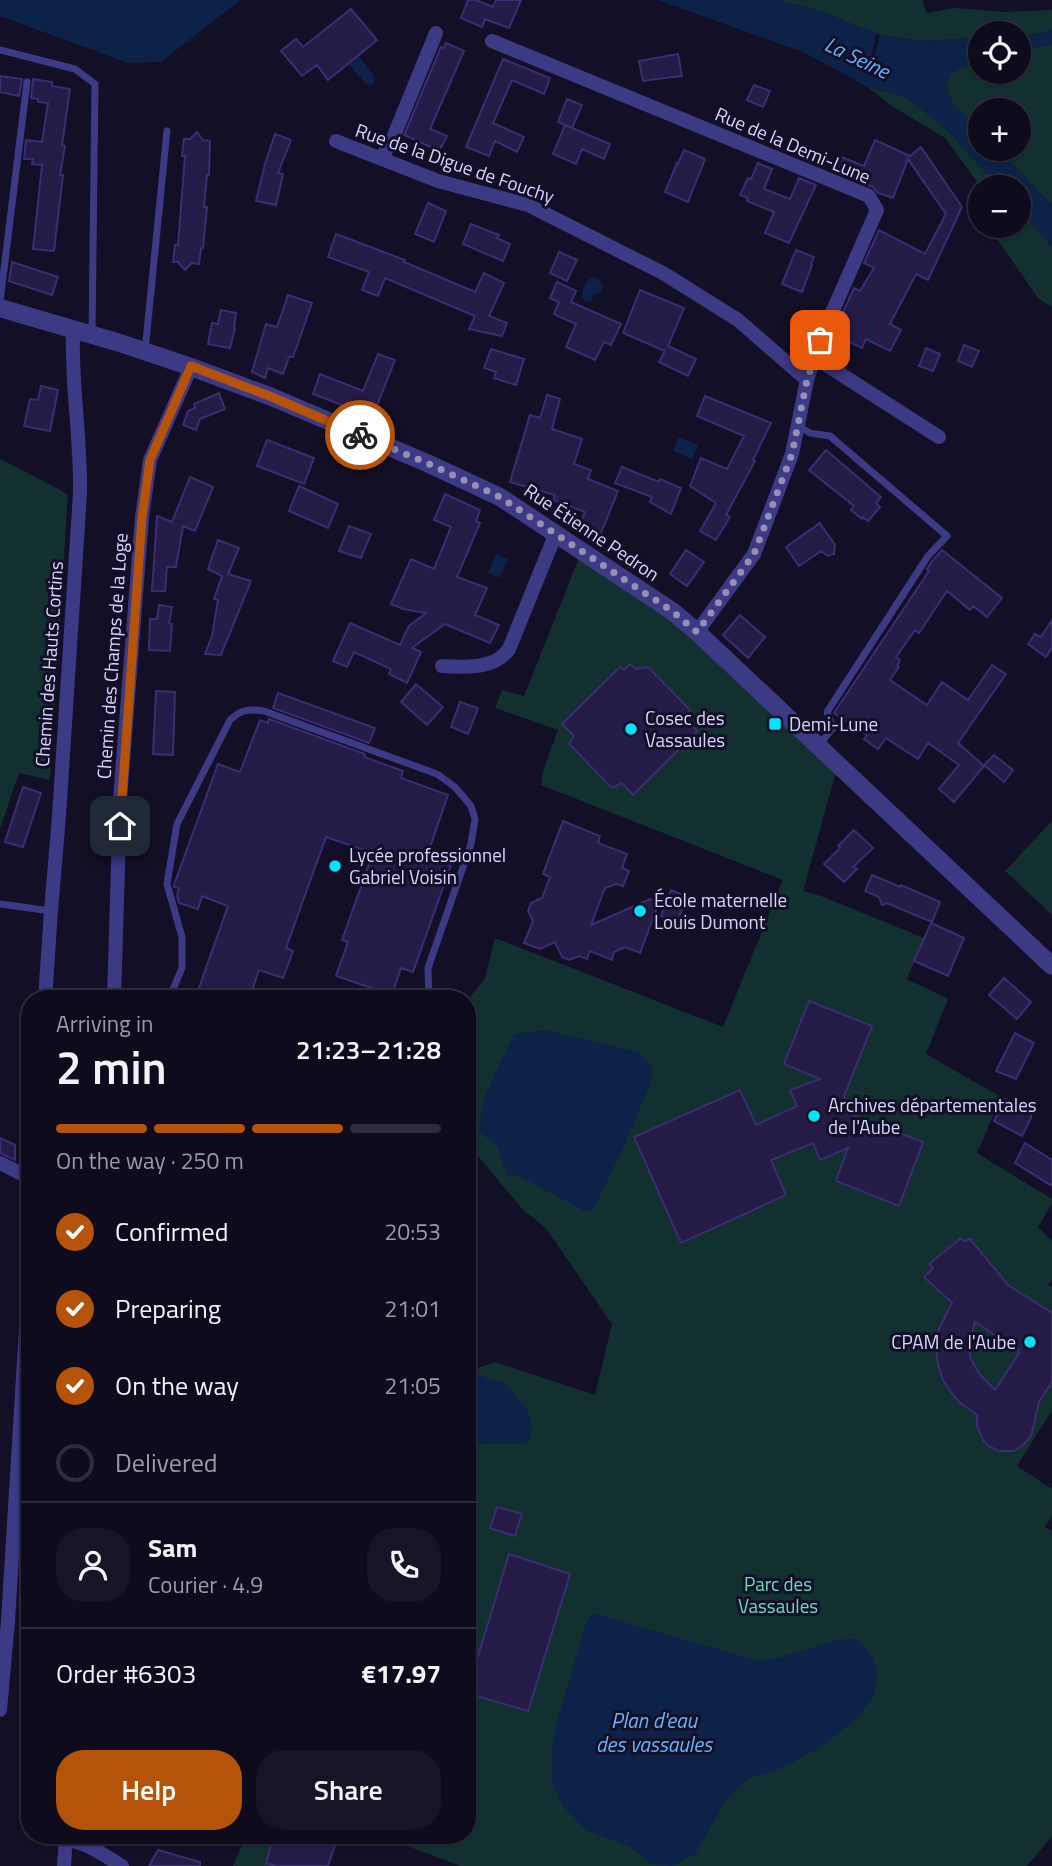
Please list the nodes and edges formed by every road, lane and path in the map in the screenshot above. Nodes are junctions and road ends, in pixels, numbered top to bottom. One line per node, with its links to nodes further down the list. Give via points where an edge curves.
1 (436, 33): 7 (street)
2 (492, 41): 13 (street, Rue de la Demi-Lune, via 869,196 877,210)
3 (0, 50): 11 (lane, via 75,69 95,84)
4 (27, 82): 8 (lane)
5 (167, 131): 12 (lane)
6 (336, 141): 7 (street, Rue de la Digue de Fouchy)
7 (381, 159): 15 (street, Rue de la Digue de Fouchy, via 438,181 528,205 663,273 738,320)
8 (0, 302)
9 (0, 308): 10 (street, Rue Étienne Pedron)
10 (73, 330): 11 (street, Rue Étienne Pedron); 23 (street, Chemin des Hauts Cortins, via 80,493)
11 (92, 335): 12 (street, Rue Étienne Pedron)
12 (145, 351): 14 (street, Rue Étienne Pedron)
13 (814, 357): 15 (street, Rue de la Demi-Lune); 17 (street)
14 (191, 366): 18 (street, Rue Étienne Pedron, via 427,463 500,497); 26 (street, Chemin des Champs de la Loge, via 150,460 142,517 120,800)
15 (807, 380): 16 (street, Rue de la Demi-Lune)
16 (798, 425): 19 (street, Rue de la Demi-Lune, via 792,454 754,554); 21 (lane, via 810,433 831,436 947,536 928,556 827,712 833,728)
17 (939, 437)
18 (556, 533): 19 (street, Rue Étienne Pedron); 20 (street, via 504,657 486,665)
19 (697, 632): 21 (street, Rue Étienne Pedron)
20 (442, 666)
21 (818, 746): 24 (street, Rue Étienne Pedron)
22 (0, 904): 23 (lane)
23 (51, 911): 25 (street, Chemin des Hauts Cortins)
24 (1052, 967)
25 (46, 990)
26 (114, 990)
27 (173, 990): 28 (lane, via 182,968 182,937 167,884 177,824 230,720 251,710 437,774 471,806 475,819 471,844 428,968)
28 (429, 990)
29 (0, 1163): 30 (street)
30 (21, 1174)
31 (21, 1393): 32 (street)
32 (2, 1664): 33 (street)
33 (0, 1710)
34 (66, 1844): 36 (street)
35 (81, 1844): 37 (street)
36 (64, 1866)
37 (122, 1866)

